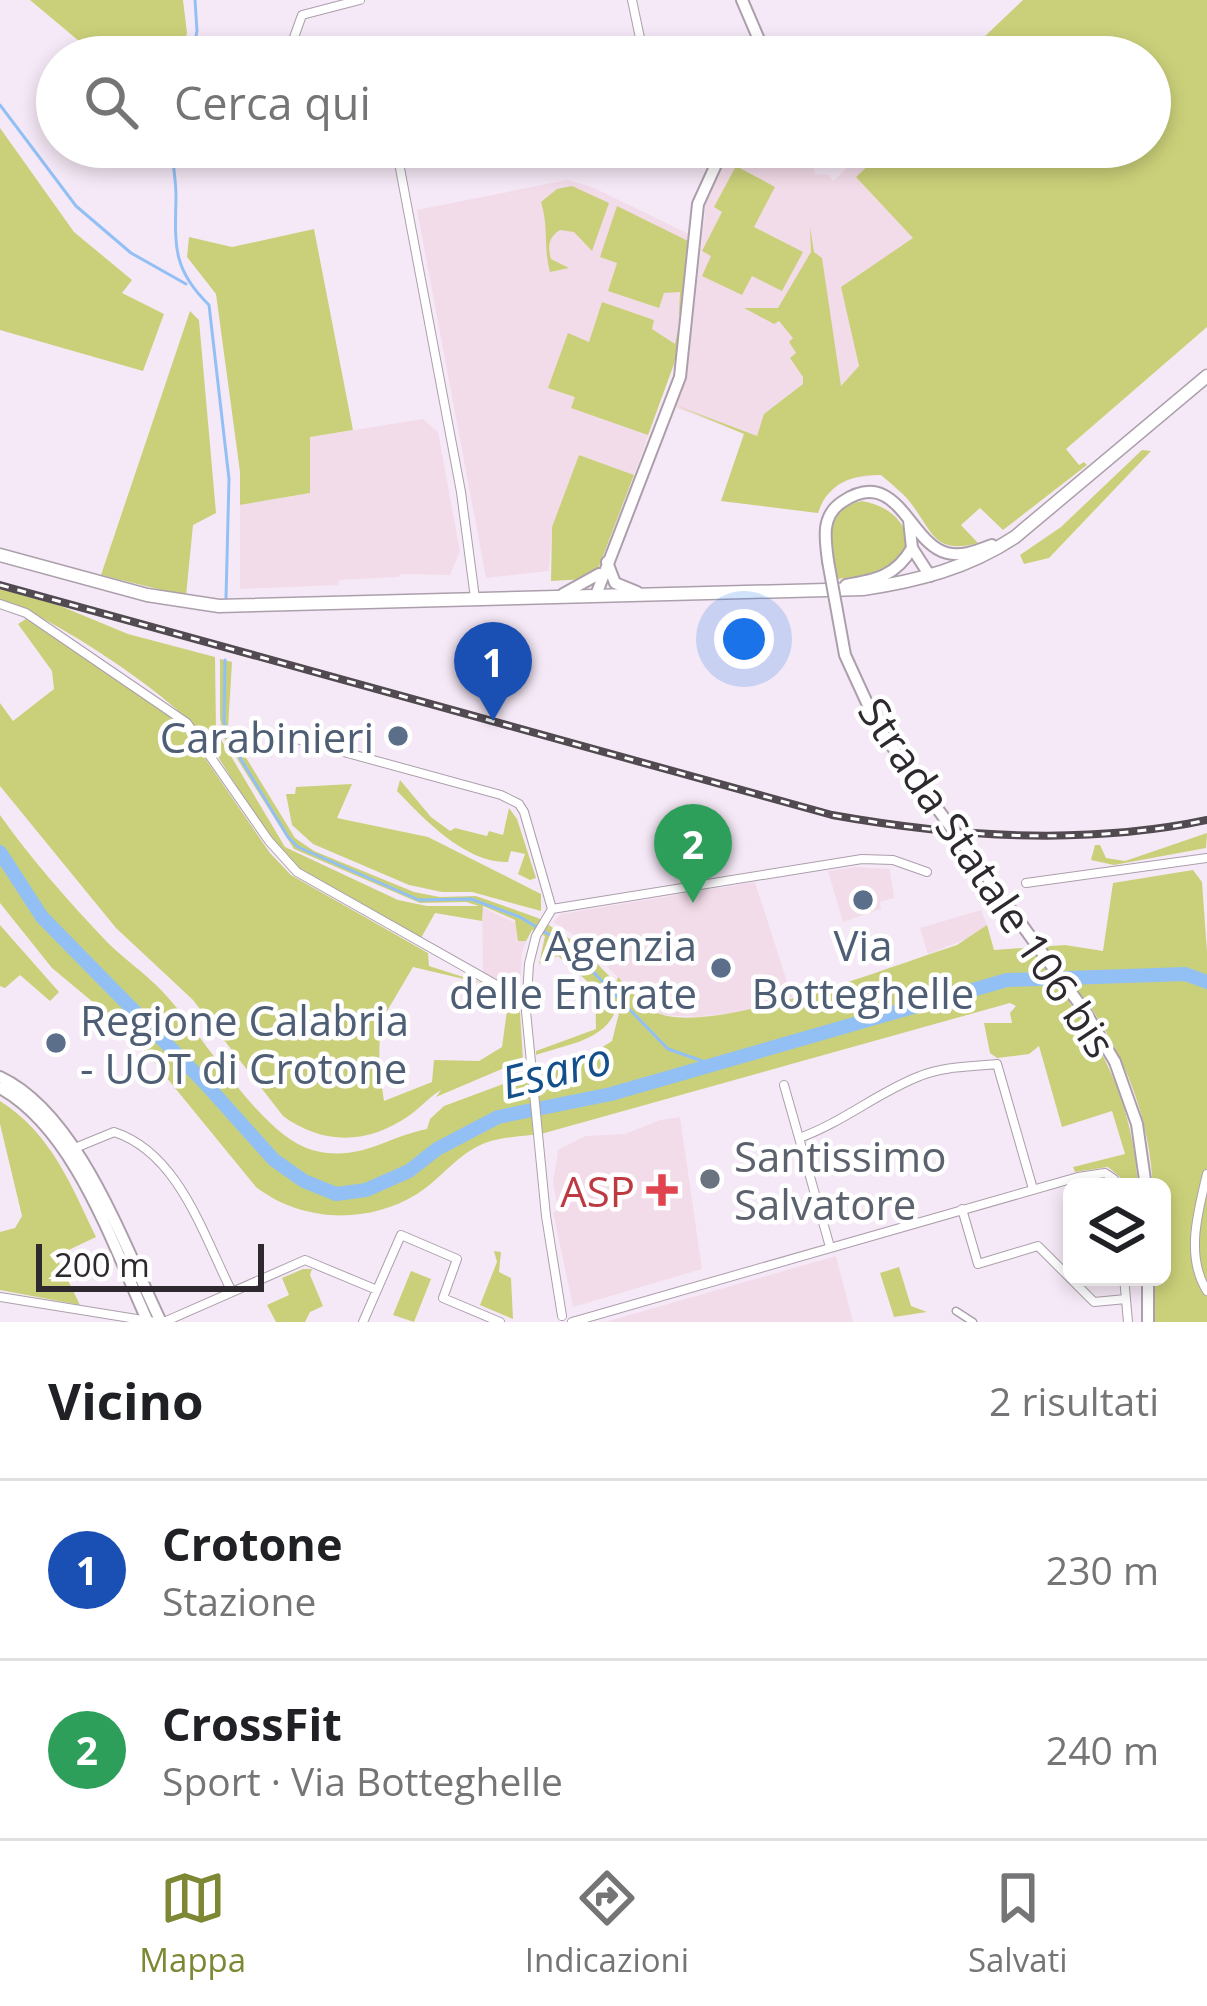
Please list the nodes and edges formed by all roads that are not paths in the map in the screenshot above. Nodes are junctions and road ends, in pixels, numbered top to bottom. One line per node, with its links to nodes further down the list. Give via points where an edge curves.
1 (360, 0): 4 (street, via 302,16)
2 (632, 0): 5 (street)
3 (742, 0): 6 (main road)
4 (294, 36)
5 (640, 36)
6 (757, 36)
7 (399, 168): 21 (street)
8 (714, 168): 15 (main road, via 698,204 680,377)
9 (1207, 376): 11 (main road)
10 (907, 512): 12 (main road); 13 (main road); 37 (main road, Strada Statale 106 bis, bridge, via 890,498 861,493 828,519 827,561 845,655 878,728 1115,1062)
11 (1037, 519): 12 (main road, via 976,551); 16 (main road, via 991,553)
12 (934, 547): 16 (main road)
13 (911, 548): 16 (main road); 17 (main road, via 890,574)
14 (0, 555): 21 (main road, via 187,604)
15 (607, 562): 18 (main road, via 592,581); 19 (main road); 20 (main road, via 615,583)
16 (930, 576): 17 (main road)
17 (805, 592): 20 (main road)
18 (561, 595): 19 (main road); 21 (main road)
19 (598, 595): 20 (main road)
20 (646, 595)
21 (475, 598)
22 (0, 604): 28 (street, via 41,622 187,723 297,872)
23 (278, 734): 27 (street, via 512,799 524,812)
24 (1207, 858): 26 (street)
25 (927, 872): 27 (street, via 862,859)
26 (1026, 883)
27 (552, 909): 28 (street, via 536,936)
28 (526, 998): 50 (street)
29 (0, 1077): 33 (main road, via 58,1122)
30 (784, 1085): 32 (street)
31 (0, 1088): 51 (main road, via 64,1147)
32 (799, 1138): 39 (street, via 916,1077 997,1064); 41 (street)
33 (74, 1148): 46 (street, via 114,1132 144,1146 172,1176); 51 (main road)
34 (1206, 1176): 45 (street, via 1194,1257)
35 (1082, 1178): 36 (street)
36 (1112, 1178)
37 (1145, 1178)
38 (1063, 1182): 39 (street)
39 (1033, 1189): 40 (street)
40 (962, 1209): 41 (street); 48 (street, via 978,1264 1038,1246 1094,1302)
41 (830, 1247): 54 (street)
42 (1125, 1286): 48 (street)
43 (1148, 1286): 57 (main road)
44 (377, 1290): 46 (street, via 305,1260); 52 (street); 53 (street, via 401,1234 458,1259 443,1298)
45 (1207, 1291)
46 (232, 1292): 51 (street)
47 (0, 1297): 51 (street)
48 (1126, 1299): 56 (street)
49 (956, 1311): 55 (street)
50 (559, 1319): 54 (street)
51 (155, 1322)
52 (363, 1322)
53 (500, 1322)
54 (572, 1322)
55 (973, 1322)
56 (1128, 1322)
57 (1148, 1322)

